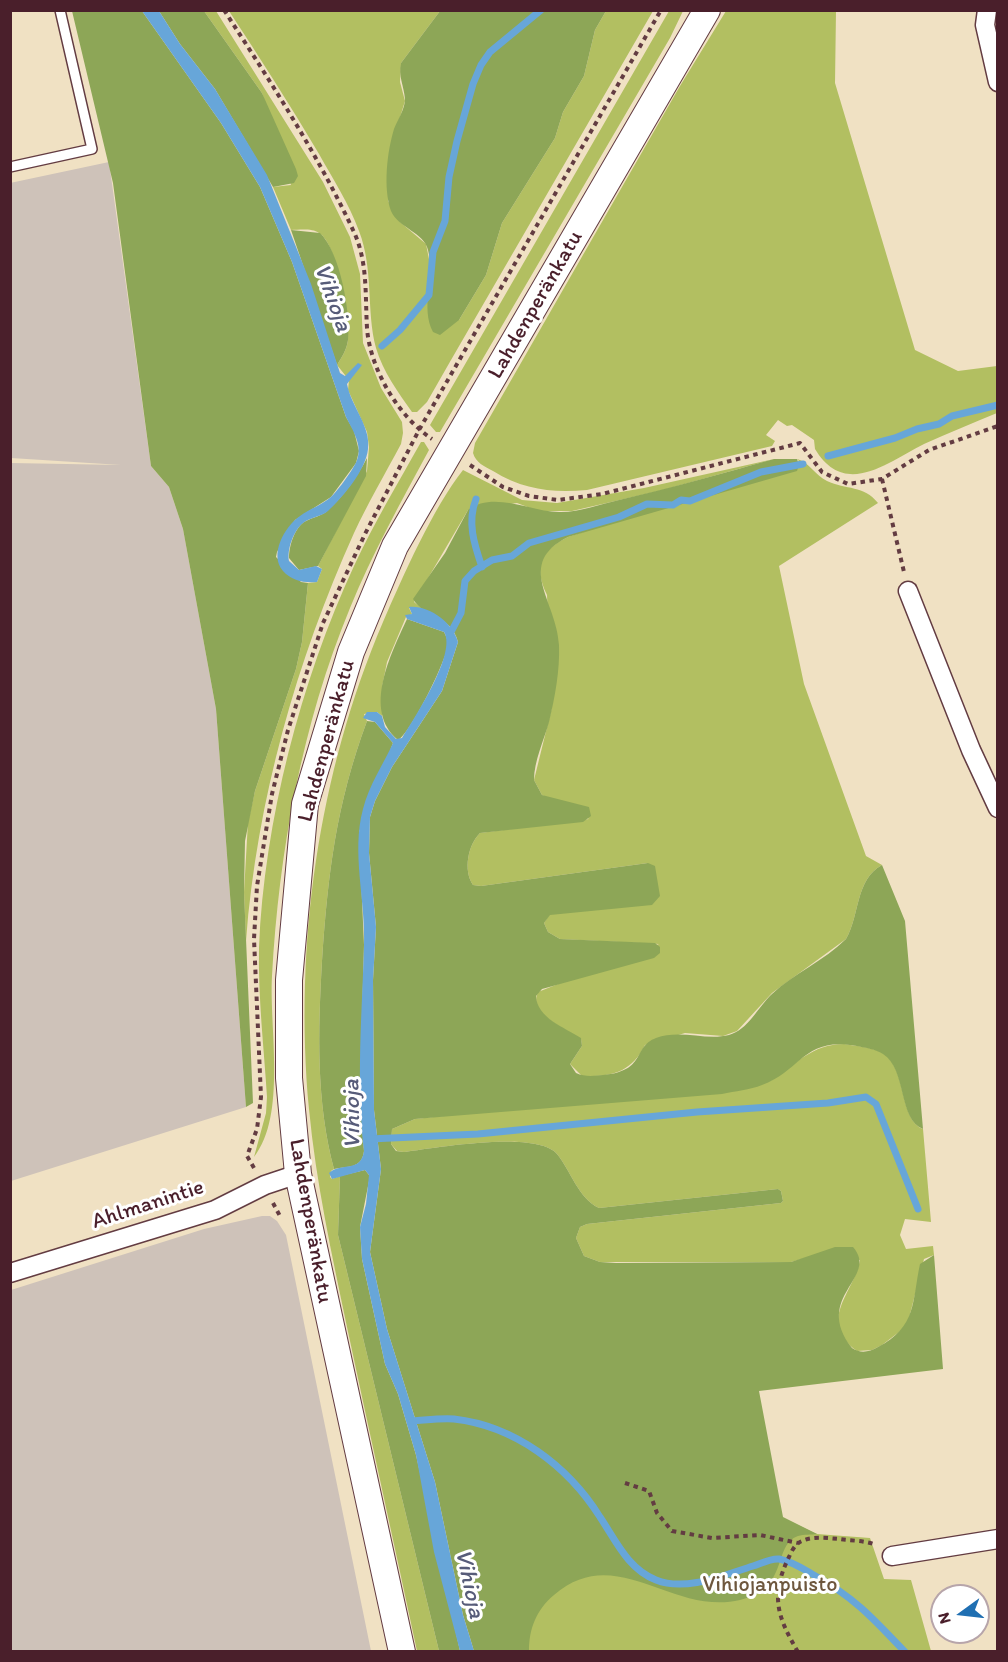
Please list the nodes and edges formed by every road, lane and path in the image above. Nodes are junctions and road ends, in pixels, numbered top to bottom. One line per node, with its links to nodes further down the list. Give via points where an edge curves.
1 (60, 10): 8 (lane, via 92,149)
2 (224, 10): 10 (path, via 303,138 354,232 366,279 368,339 382,376 402,410 420,430)
3 (699, 10): 6 (main road, Lahdenperänkatu)
4 (707, 10): 6 (main road, Lahdenperänkatu)
5 (987, 10): 7 (street, via 985,25)
6 (683, 48): 10 (main road, Lahdenperänkatu)
7 (998, 82)
8 (10, 167)
9 (998, 426): 11 (path, via 928,450)
10 (451, 452): 11 (path, via 503,487 558,500 602,494 800,443 822,472 848,484); 14 (main road, Lahdenperänkatu, via 395,546 351,652 305,804 289,980 289,1078)
11 (882, 479): 12 (path)
12 (908, 591): 13 (street)
13 (998, 808)
14 (298, 1174): 15 (street, Ahlmanintie, via 265,1185 215,1210); 20 (main road, Lahdenperänkatu)
15 (10, 1273)
16 (625, 1483): 18 (path, via 649,1491 657,1513 672,1531 712,1538 760,1535)
17 (998, 1539): 19 (street)
18 (798, 1543): 19 (path, via 823,1538 866,1542); 21 (path, via 777,1590 786,1632)
19 (892, 1556)
20 (402, 1652)
21 (798, 1652)

